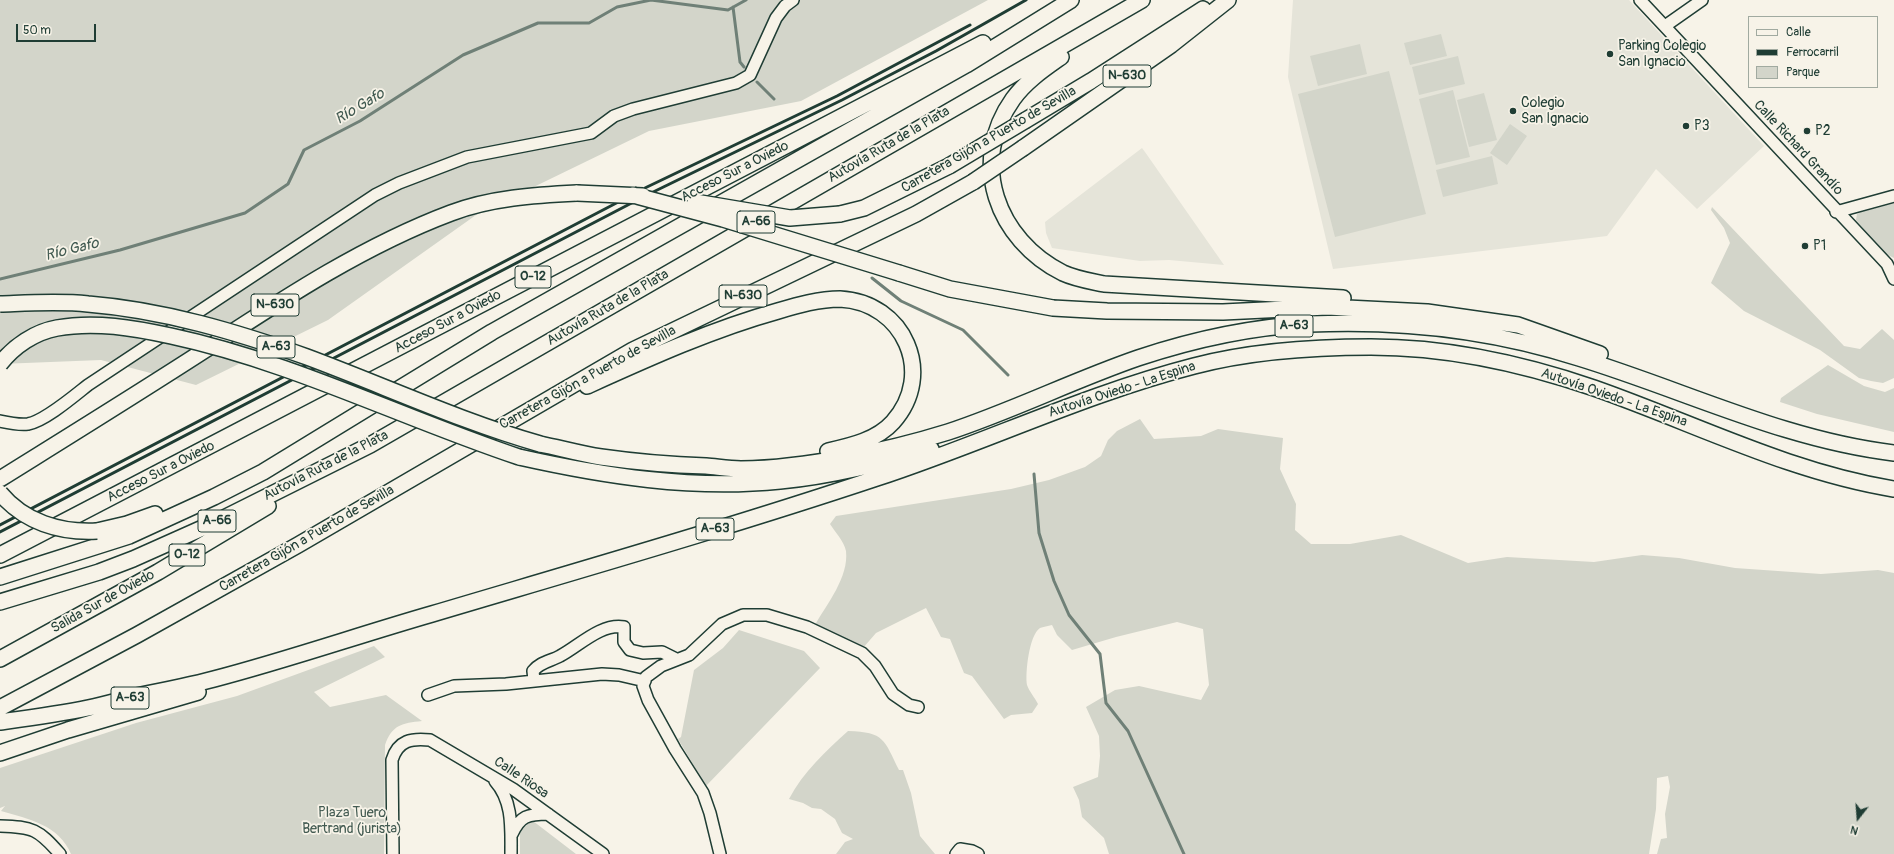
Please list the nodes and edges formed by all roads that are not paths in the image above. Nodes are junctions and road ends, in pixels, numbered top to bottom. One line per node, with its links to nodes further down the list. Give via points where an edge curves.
1 (793, 0): 19 (street, via 776,18 750,75 736,83 633,109 614,116 591,133 467,157 399,183 375,195 49,413 28,424)
2 (1066, 0): 28 (highway, Acceso Sur a Oviedo / O-12)
3 (1070, 0): 21 (highway, Autovía Ruta de la Plata / A-66, via 953,72 492,332)
4 (1217, 0): 10 (highway, Carretera Gijón a Puerto de Sevilla / N-630, bridge, via 1091,82 949,166 864,208 840,214 790,218 677,199)
5 (1228, 0): 18 (highway, Carretera Gijón a Puerto de Sevilla / N-630, bridge, via 1171,45 973,182 916,214 633,350)
6 (1640, 0): 9 (street, Calle Richard Grandío)
7 (1702, 0): 9 (street)
8 (1137, 4): 16 (highway, via 1035,76 1013,100 1003,117 992,156 993,184 1002,212 1010,226 1017,238 1033,254 1064,274 1104,284 1408,303 1466,311); 22 (highway, Autovía Ruta de la Plata / A-66)
9 (1665, 26): 12 (street, Calle Richard Grandío)
10 (633, 195): 16 (highway, bridge, via 723,219 950,289 1053,308 1223,312 1327,307 1427,312); 25 (highway, Carretera Gijón a Puerto de Sevilla / N-630, bridge, via 577,193 539,195 493,202 452,213 384,242 274,306)
11 (1894, 196): 12 (street, Calle Richard Grandío)
12 (1836, 212): 13 (street, Calle Richard Grandío)
13 (1890, 264): 14 (street, Calle Richard Grandío)
14 (1894, 279)
15 (0, 304): 24 (highway, A-63, bridge, via 87,304 150,312 195,322 308,358 458,418 540,444 598,457)
16 (1518, 324): 23 (highway, via 1715,397)
17 (0, 364): 20 (highway, bridge, via 26,340 56,328 109,326 148,331 241,353 289,369 469,441 519,457 636,479 699,483 780,481 877,465)
18 (516, 418): 24 (highway, via 725,328 798,305 822,300 855,301 880,312 899,330 911,353 913,382 903,408 882,432 870,439 830,450); 38 (highway, Carretera Gijón a Puerto de Sevilla / N-630, via 137,636)
19 (0, 421)
20 (1024, 422): 26 (highway, Autovía Oviedo - La Espina / A-63, via 1112,390 1198,365 1255,354 1309,348 1407,349 1498,362 1565,378 1764,455); 31 (highway, A-63, via 955,451 880,477)
21 (317, 438): 27 (highway, bridge, via 153,515 97,531 73,531 45,525 23,514); 29 (highway, Autovía Ruta de la Plata / A-66, via 263,472 129,536)
22 (370, 445): 30 (highway, Autovía Ruta de la Plata / A-66, via 216,522 133,559); 32 (highway, Salida Sur de Oviedo / O-12, via 158,572)
23 (1887, 452): 24 (highway, A-63, via 1780,429 1578,357 1496,336 1434,327 1365,322 1305,324 1246,330 1189,344 1138,358 948,432 866,452 771,467 739,469)
24 (710, 466)
25 (0, 479)
26 (1894, 489)
27 (0, 493)
28 (0, 555)
29 (0, 577)
30 (0, 602)
31 (401, 623): 39 (highway, A-63, via 210,680 90,708); 40 (highway, via 268,672 68,730)
32 (0, 659)
33 (676, 659): 34 (street, via 662,652 643,653 630,650 624,642 624,627 615,626 537,666 533,671); 35 (street, via 661,666 646,677); 37 (street, via 689,655 722,624 743,615 767,615 807,627 862,653 875,666 893,694 909,705)
34 (534, 680): 35 (street, via 602,674); 36 (street, via 454,686)
35 (645, 681): 49 (street, via 643,686 648,700 675,750 703,793)
36 (428, 695)
37 (918, 707)
38 (0, 708)
39 (0, 722)
40 (0, 753)
41 (488, 773): 42 (street, Calle Riosa); 44 (street, via 502,789 508,801); 46 (street, Calle Riosa, via 430,740 416,738 403,743 395,750 392,760)
42 (548, 814): 44 (street, via 533,814 518,821); 48 (street, Calle Riosa)
43 (0, 826): 45 (street, via 27,827 44,836)
44 (512, 834): 47 (street)
45 (60, 854)
46 (393, 854)
47 (512, 854)
48 (603, 854)
49 (720, 854)
50 (956, 854): 51 (street, via 960,849 972,850)
51 (978, 854)

